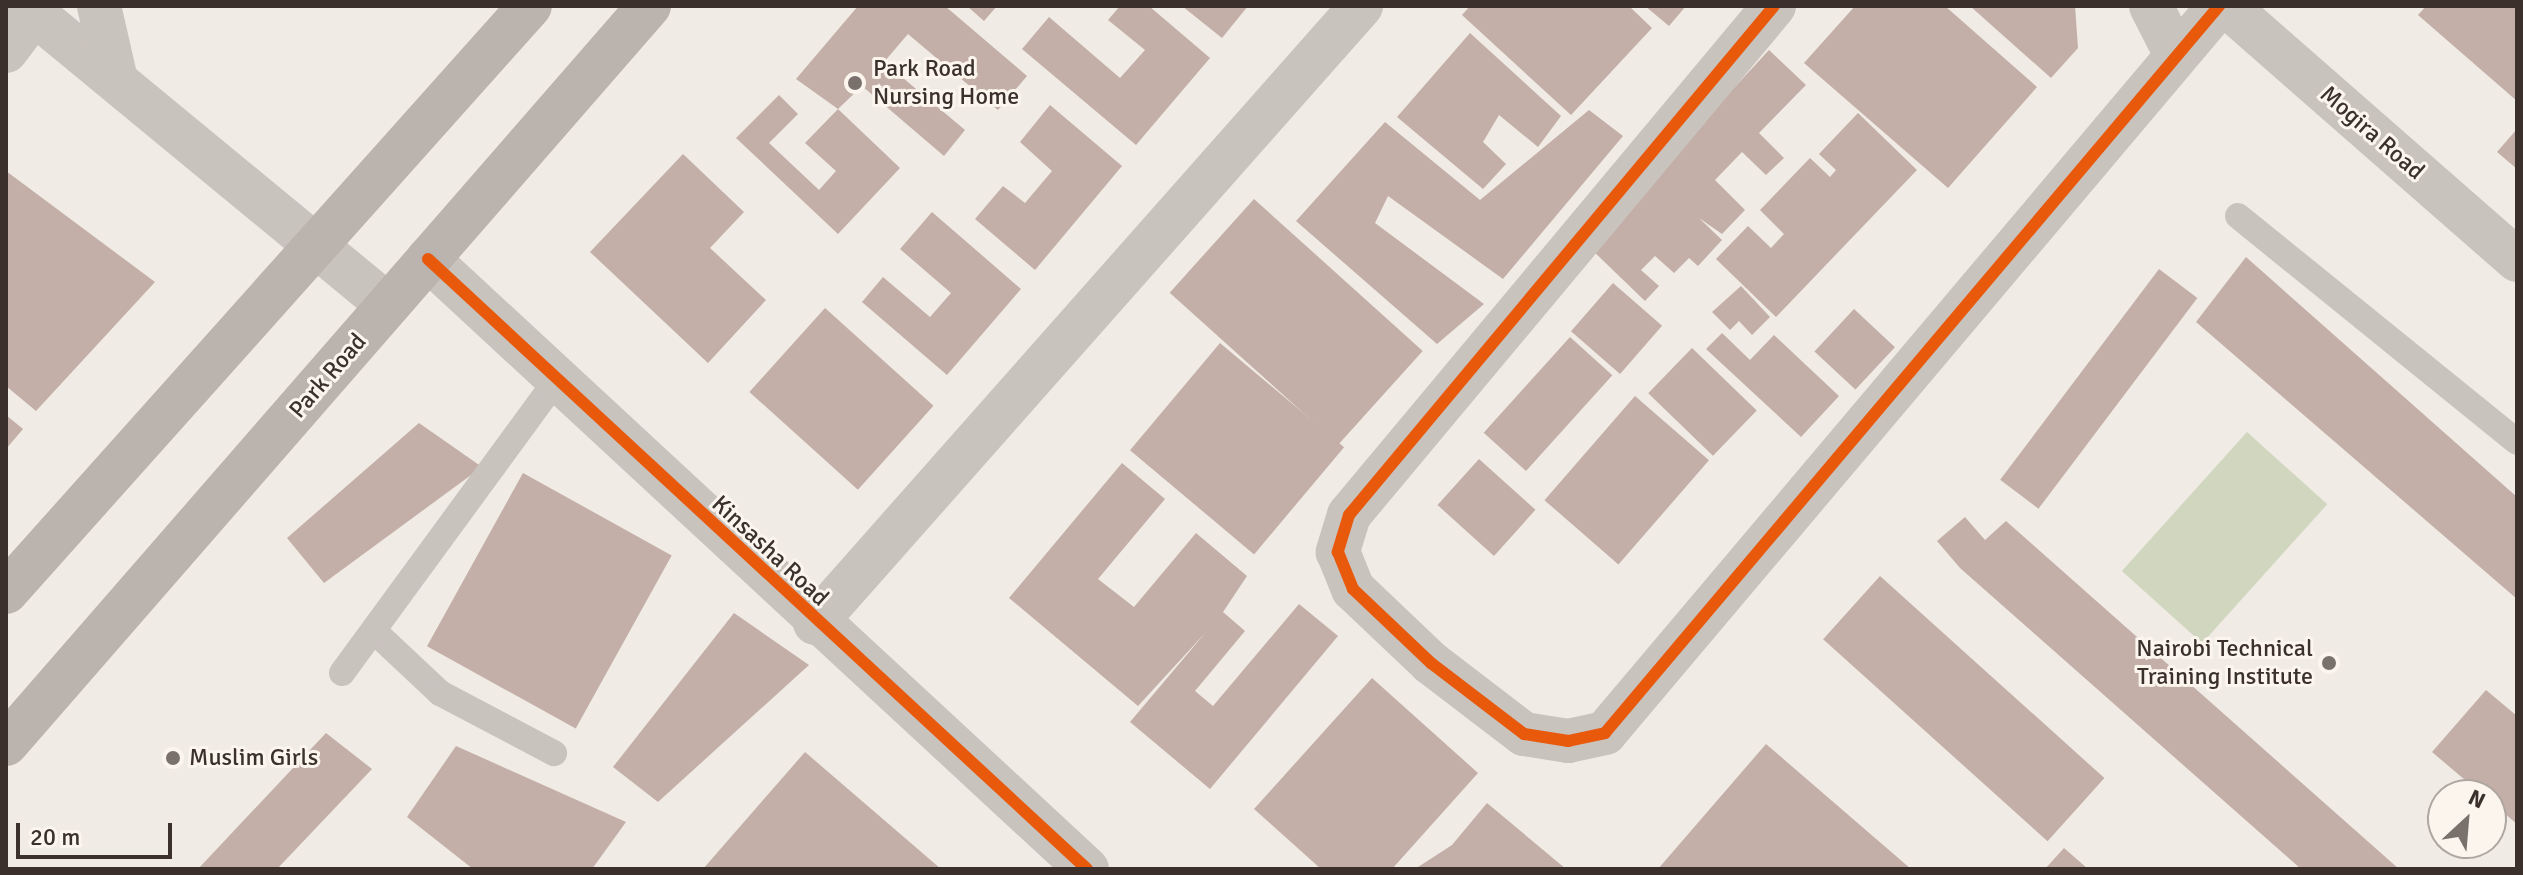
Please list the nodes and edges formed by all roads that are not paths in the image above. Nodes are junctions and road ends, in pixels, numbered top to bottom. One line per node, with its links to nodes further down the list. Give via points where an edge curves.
1 (99, 6): 12 (street)
2 (530, 6): 14 (main road)
3 (649, 6): 15 (main road, Park Road)
4 (1361, 6): 21 (street)
5 (1774, 6): 11 (street, via 1349,515 1338,552 1353,589 1431,663 1524,734 1568,741 1605,733)
6 (2151, 6): 11 (street)
7 (2219, 6): 11 (street)
8 (2227, 6): 16 (street, Mogira Road)
9 (30, 10): 10 (street); 12 (street)
10 (6, 51)
11 (2175, 53)
12 (116, 80): 14 (street)
13 (2238, 216): 19 (lane)
14 (319, 247): 17 (street); 20 (main road)
15 (428, 259): 17 (main road, Park Road); 18 (street, Kinsasha Road)
16 (2517, 260)
17 (388, 305): 24 (main road, Park Road)
18 (556, 381): 21 (street, Kinsasha Road); 22 (lane)
19 (2517, 442)
20 (6, 592)
21 (815, 623): 26 (street, Kinsasha Road)
22 (374, 631): 23 (lane); 25 (lane, via 440,693)
23 (342, 673)
24 (6, 744)
25 (554, 753)
26 (1087, 869)

